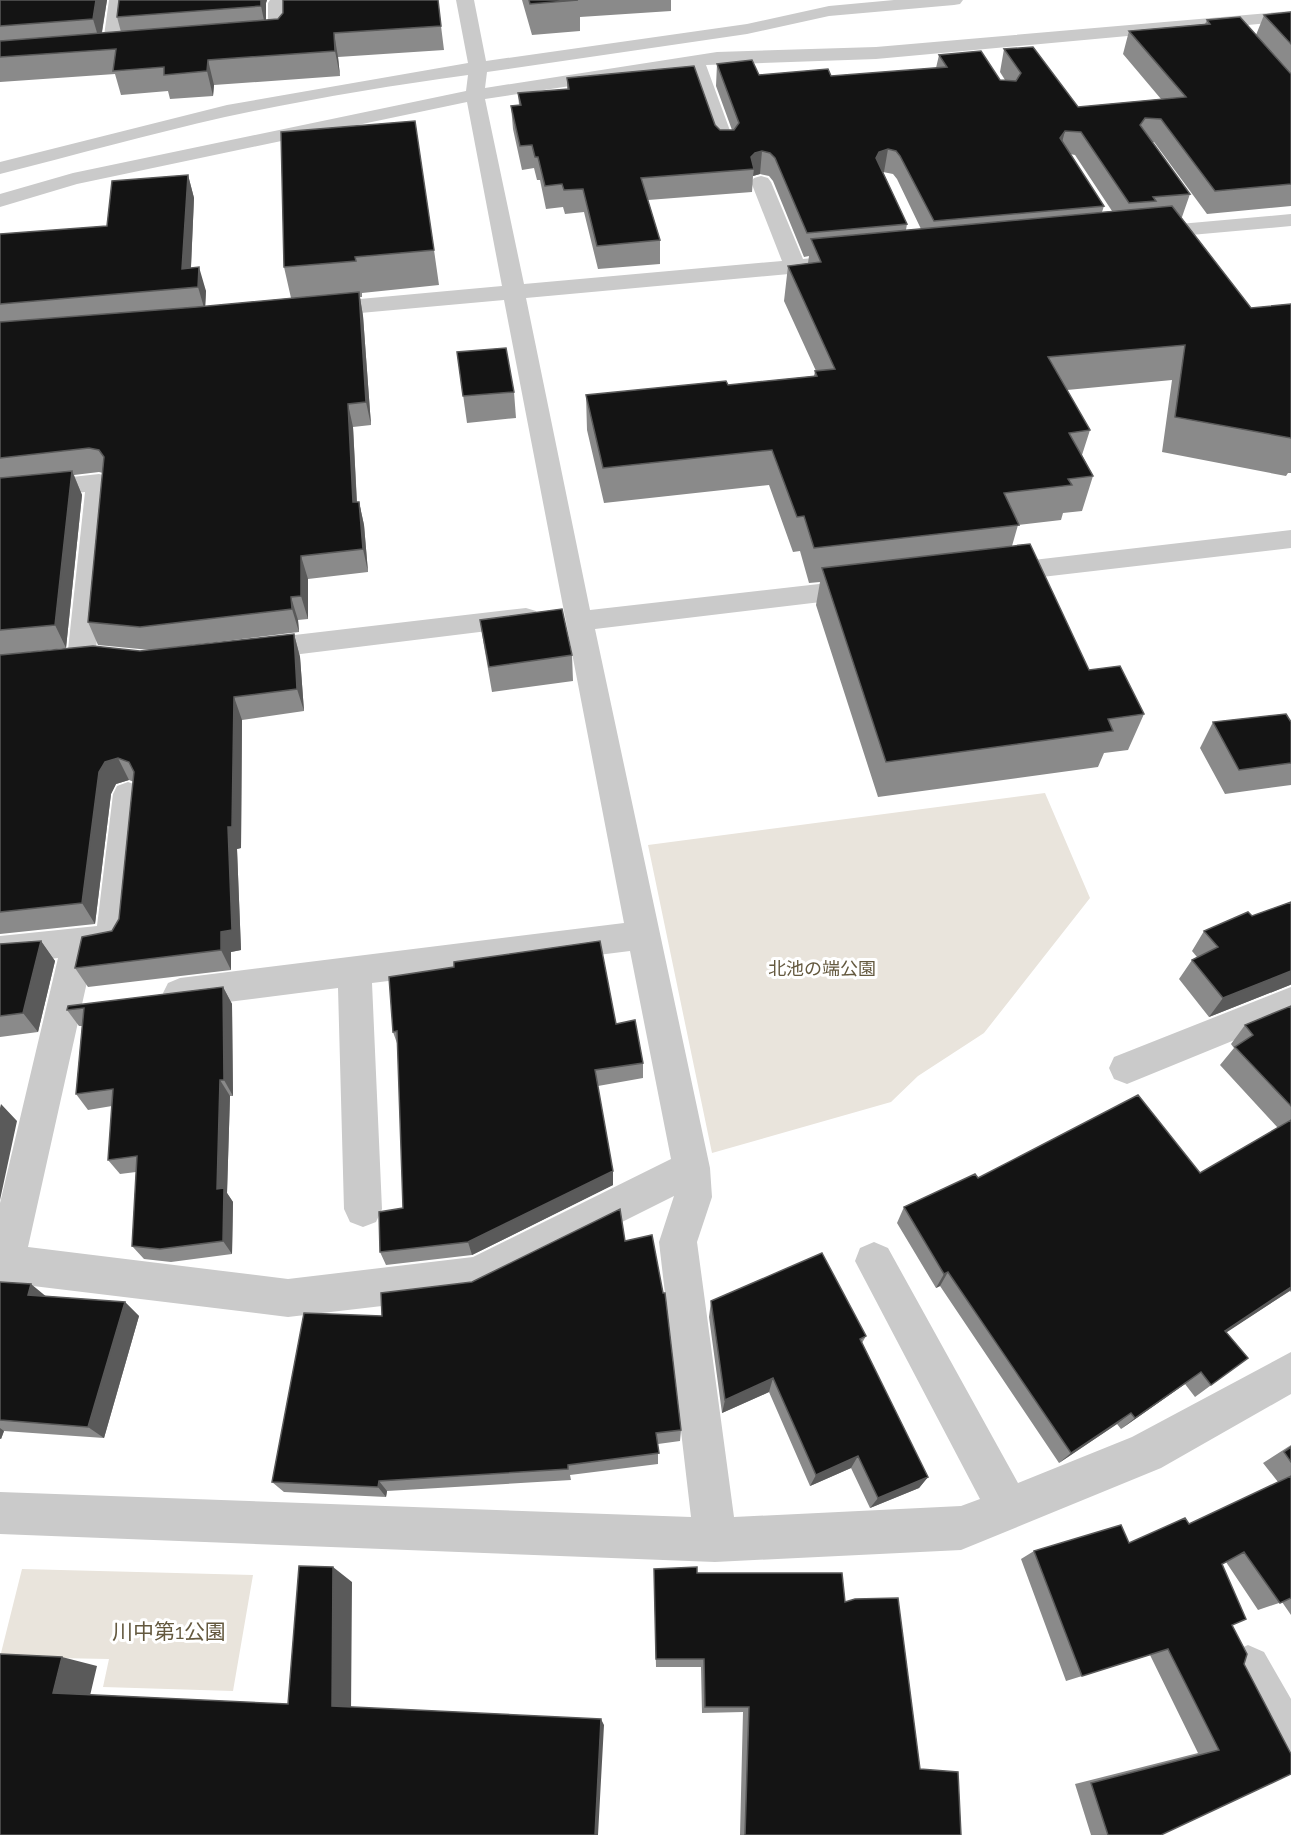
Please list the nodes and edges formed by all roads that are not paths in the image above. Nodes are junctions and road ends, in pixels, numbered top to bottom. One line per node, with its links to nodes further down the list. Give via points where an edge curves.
1 (118, 0): 11 (street)
2 (465, 0): 15 (street)
3 (954, 0): 15 (street, via 829,11 747,29)
4 (277, 3): 8 (street, via 277,37)
5 (1291, 16): 6 (street)
6 (1228, 20): 7 (street); 9 (street)
7 (1245, 39)
8 (230, 41)
9 (969, 44): 13 (street, via 876,53); 14 (street)
10 (135, 48): 11 (street)
11 (111, 50): 12 (street)
12 (89, 52)
13 (695, 61): 16 (street); 17 (street)
14 (980, 62)
15 (478, 66): 16 (street); 18 (street, via 227,111)
16 (475, 95): 20 (street, via 73,178); 27 (street)
17 (726, 147)
18 (0, 168)
19 (761, 182): 26 (street)
20 (0, 201)
21 (1190, 210): 23 (street)
22 (1291, 220): 23 (street)
23 (1203, 228): 24 (street)
24 (1126, 235)
25 (852, 261): 26 (street)
26 (795, 267): 27 (street)
27 (513, 293): 28 (street); 33 (street)
28 (298, 312)
29 (0, 493): 35 (street, via 99,483)
30 (1291, 539): 31 (street)
31 (970, 576)
32 (887, 585): 33 (street)
33 (578, 616): 34 (street); 37 (street)
34 (221, 654)
35 (81, 659)
36 (128, 794): 38 (street, via 112,939)
37 (643, 934): 40 (street); 46 (street)
38 (79, 942): 39 (street); 44 (street)
39 (0, 950)
40 (354, 971): 41 (street); 47 (street)
41 (145, 998)
42 (1291, 1002): 45 (street)
43 (98, 1003): 44 (street)
44 (63, 1008): 49 (street)
45 (1127, 1068)
46 (691, 1168): 49 (street, via 476,1276 288,1298); 53 (street, via 693,1197 678,1242)
47 (363, 1209)
48 (874, 1261): 51 (street)
49 (2, 1263)
50 (1291, 1372): 51 (street, via 1146,1453)
51 (1009, 1509): 53 (street, via 961,1528)
52 (0, 1513): 53 (street)
53 (715, 1540)
54 (1248, 1668): 55 (street)
55 (1291, 1745)

